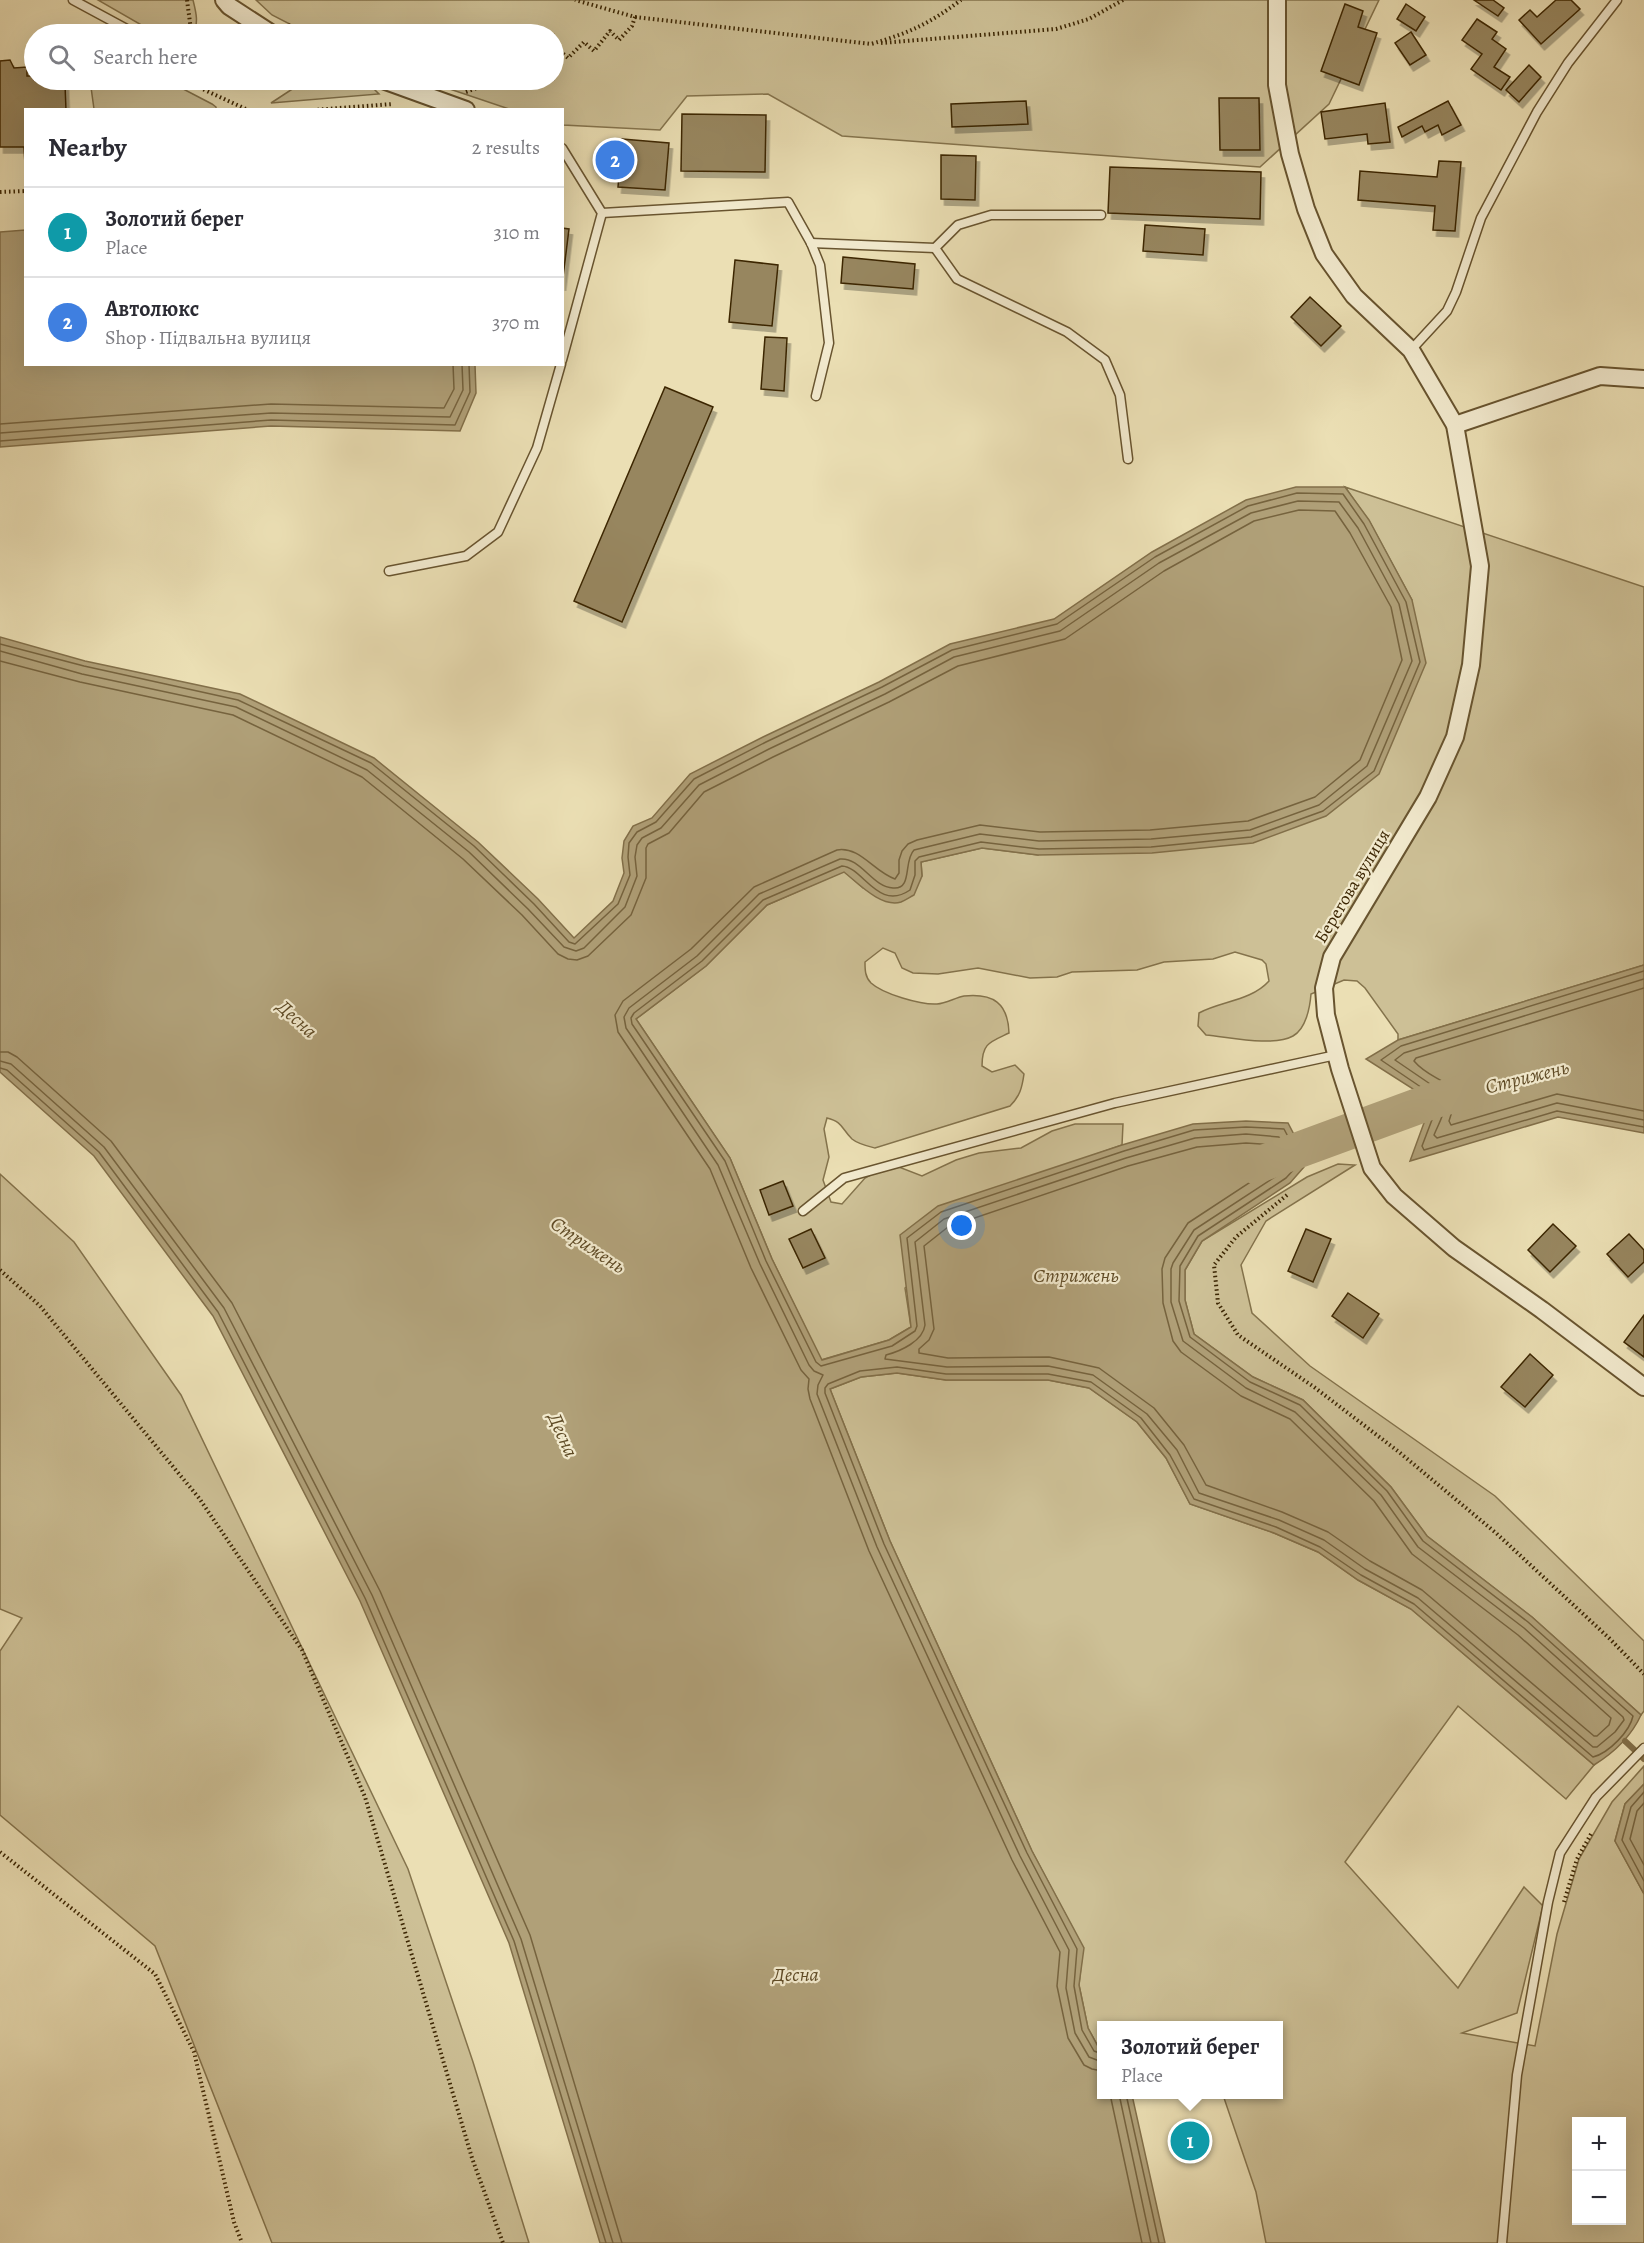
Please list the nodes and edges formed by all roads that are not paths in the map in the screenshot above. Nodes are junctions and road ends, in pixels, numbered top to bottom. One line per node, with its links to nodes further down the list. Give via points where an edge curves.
1 (73, 0): 5 (lane)
2 (224, 0): 6 (street)
3 (1277, 0): 14 (street, via 1277,85 1290,154 1306,209 1324,254 1354,296)
4 (1617, 0): 14 (lane, via 1568,63 1537,112 1481,218 1447,311)
5 (117, 24)
6 (257, 24)
7 (411, 90): 8 (street)
8 (460, 108)
9 (564, 151): 10 (lane)
10 (602, 213): 12 (lane, via 788,202); 15 (lane)
11 (1101, 215): 13 (lane, via 990,215 958,225)
12 (811, 243): 13 (lane); 18 (lane, via 820,265 830,343)
13 (935, 248): 20 (lane, via 957,279 1067,332 1105,360 1120,395)
14 (1411, 350): 19 (street)
15 (564, 353)
16 (560, 366): 21 (lane, via 537,448 498,532 466,556)
17 (1644, 379): 19 (street, via 1600,376)
18 (816, 396)
19 (1455, 425): 22 (street, Берегова вулиця, via 1480,566 1470,665 1455,737 1428,797 1332,957 1324,988 1326,1016)
20 (1128, 459)
21 (389, 571)
22 (1338, 1062): 23 (lane, via 1115,1103 844,1178); 24 (street, Берегова вулиця, via 1372,1168 1394,1196 1454,1248)
23 (803, 1211)
24 (1644, 1387)
25 (1644, 1749): 26 (lane, via 1596,1797 1560,1853 1517,2074)
26 (1502, 2243)

